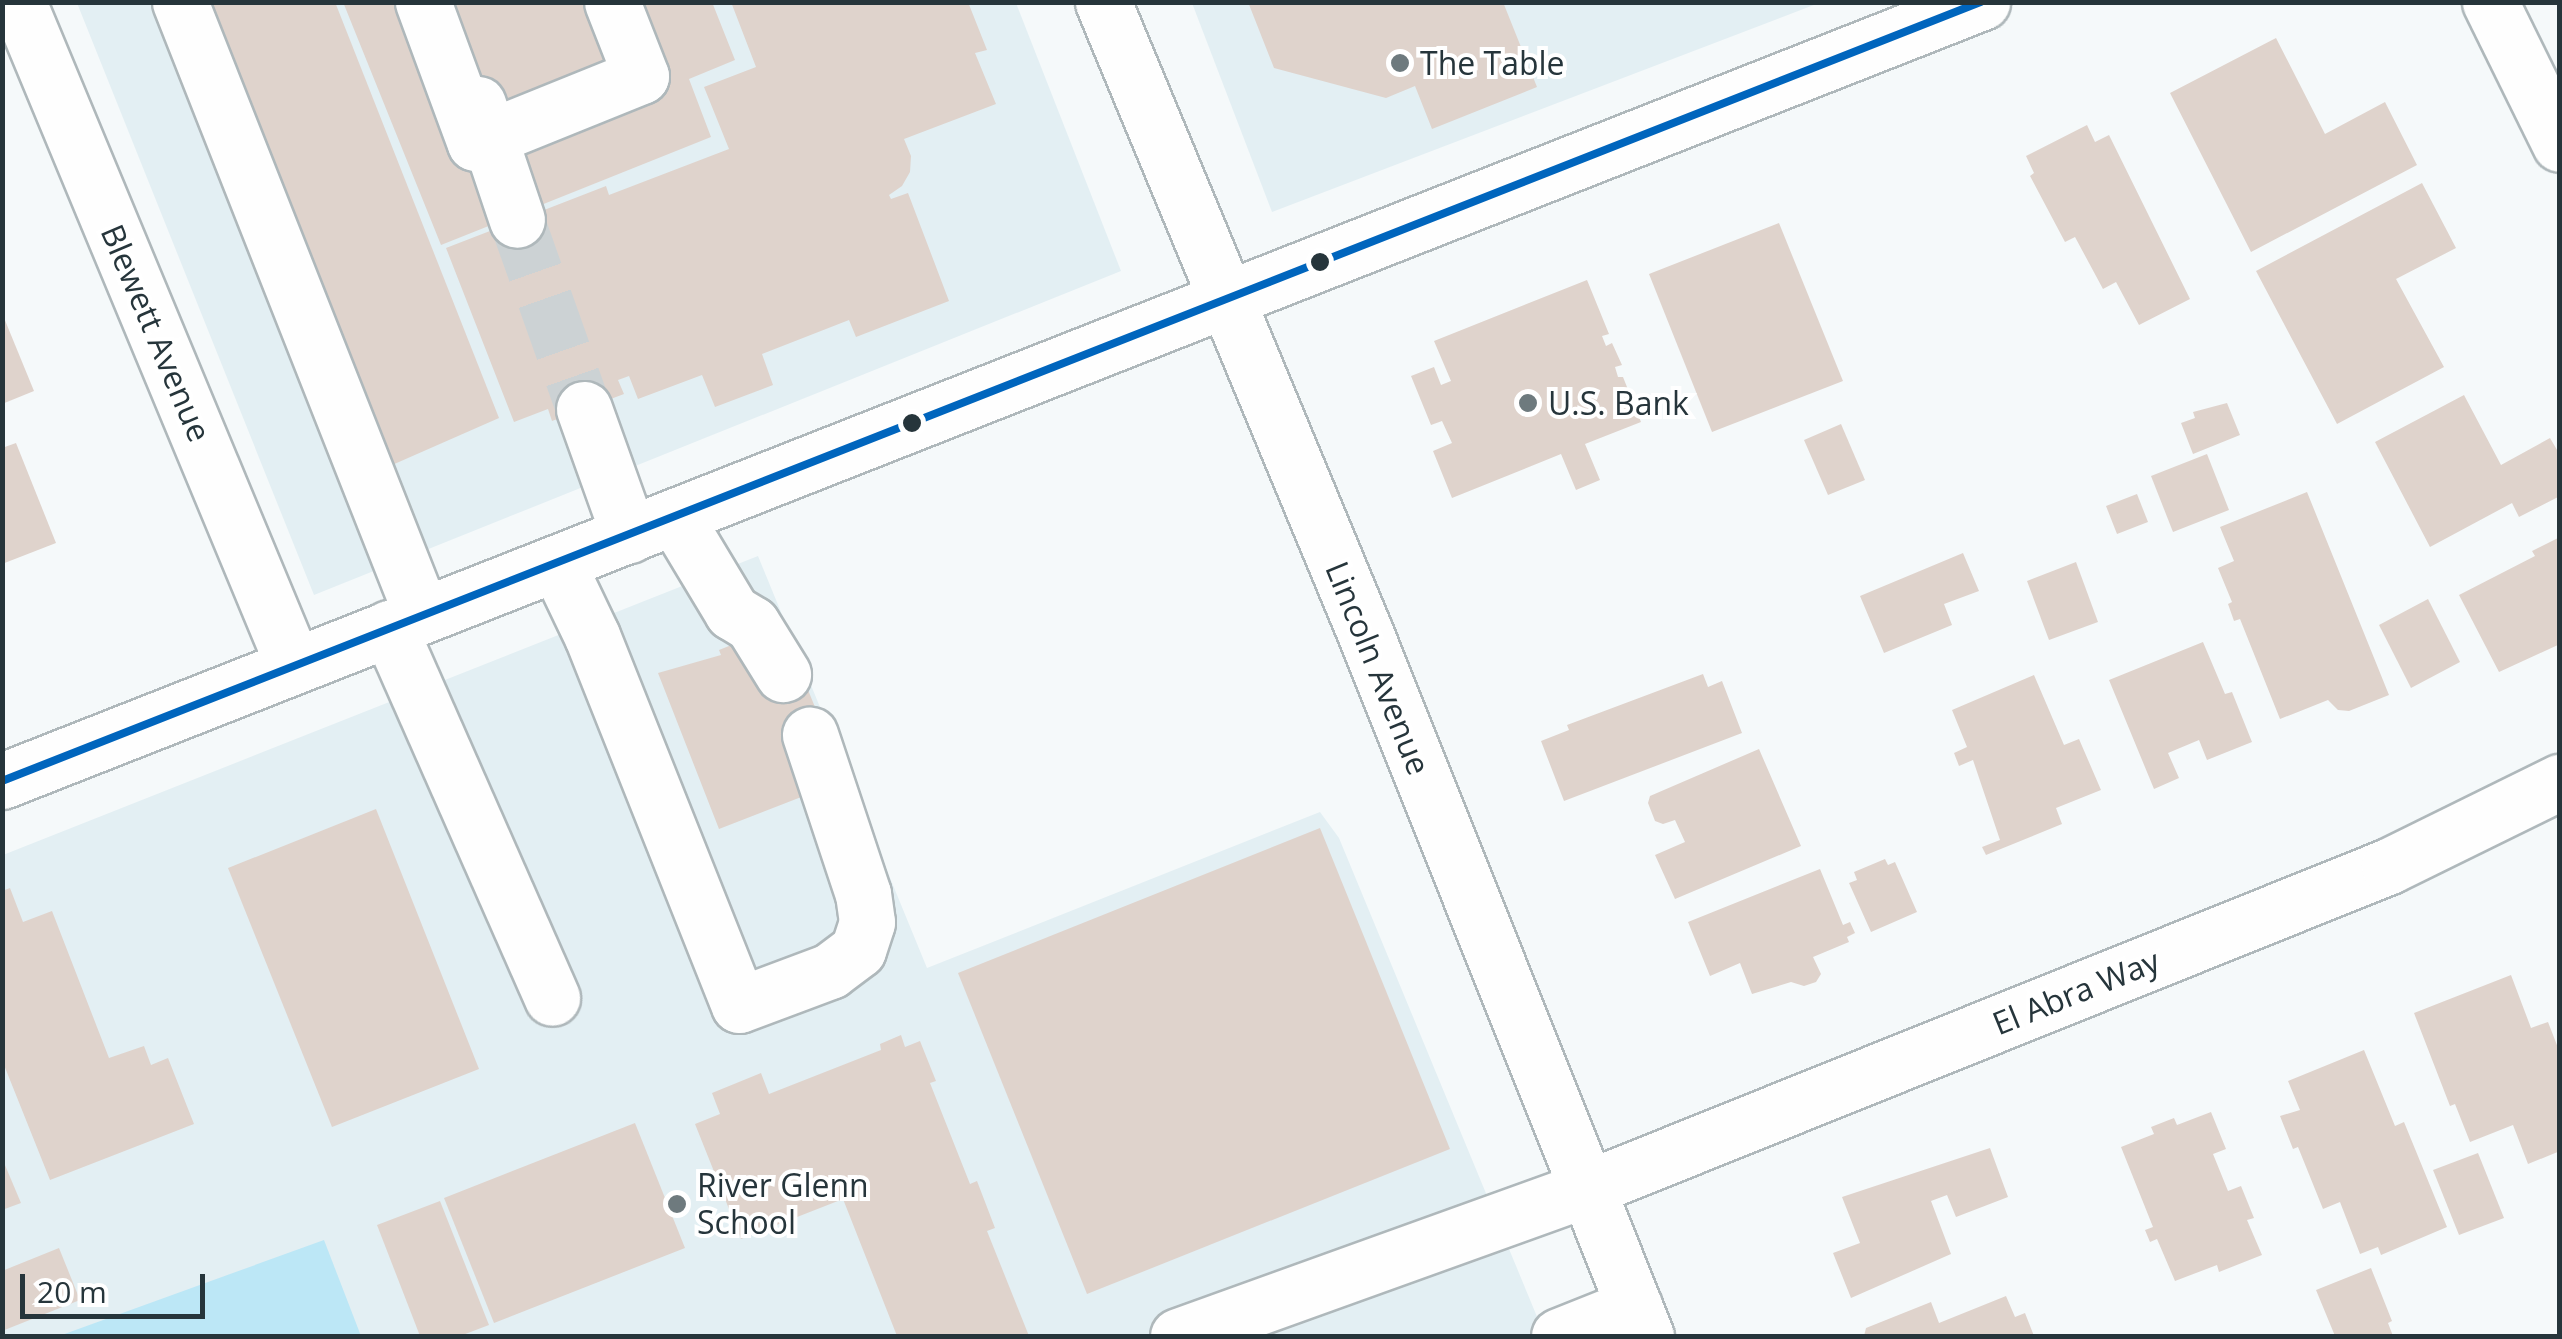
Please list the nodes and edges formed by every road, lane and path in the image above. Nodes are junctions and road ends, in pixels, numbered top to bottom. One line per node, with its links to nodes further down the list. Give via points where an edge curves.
1 (18, 2): 18 (main road, Blewett Avenue)
2 (180, 2): 17 (main road)
3 (423, 2): 6 (main road, via 475,142 641,76)
4 (441, 2): 10 (main road)
5 (602, 2): 10 (main road, via 634,83)
6 (612, 2)
7 (1103, 2): 13 (main road, Lincoln Avenue)
8 (1982, 2): 13 (main road)
9 (2490, 2): 11 (main road)
10 (489, 136): 12 (main road)
11 (2560, 144)
12 (516, 220)
13 (1230, 302): 15 (main road); 24 (main road, Lincoln Avenue)
14 (584, 409): 15 (main road)
15 (652, 526): 16 (main road); 19 (main road, via 732,612 752,624)
16 (557, 563): 17 (main road); 20 (main road, via 739,1005 830,971 858,950 867,922)
17 (405, 621): 18 (main road); 23 (main road)
18 (293, 664): 21 (main road)
19 (784, 674)
20 (810, 735)
21 (2, 781)
22 (2560, 782): 24 (main road, El Abra Way, via 2389,866)
23 (552, 998)
24 (1588, 1188): 25 (main road, Lincoln Avenue); 26 (main road, El Abra Way)
25 (1640, 1321): 27 (main road)
26 (1178, 1336)
27 (1560, 1336)

